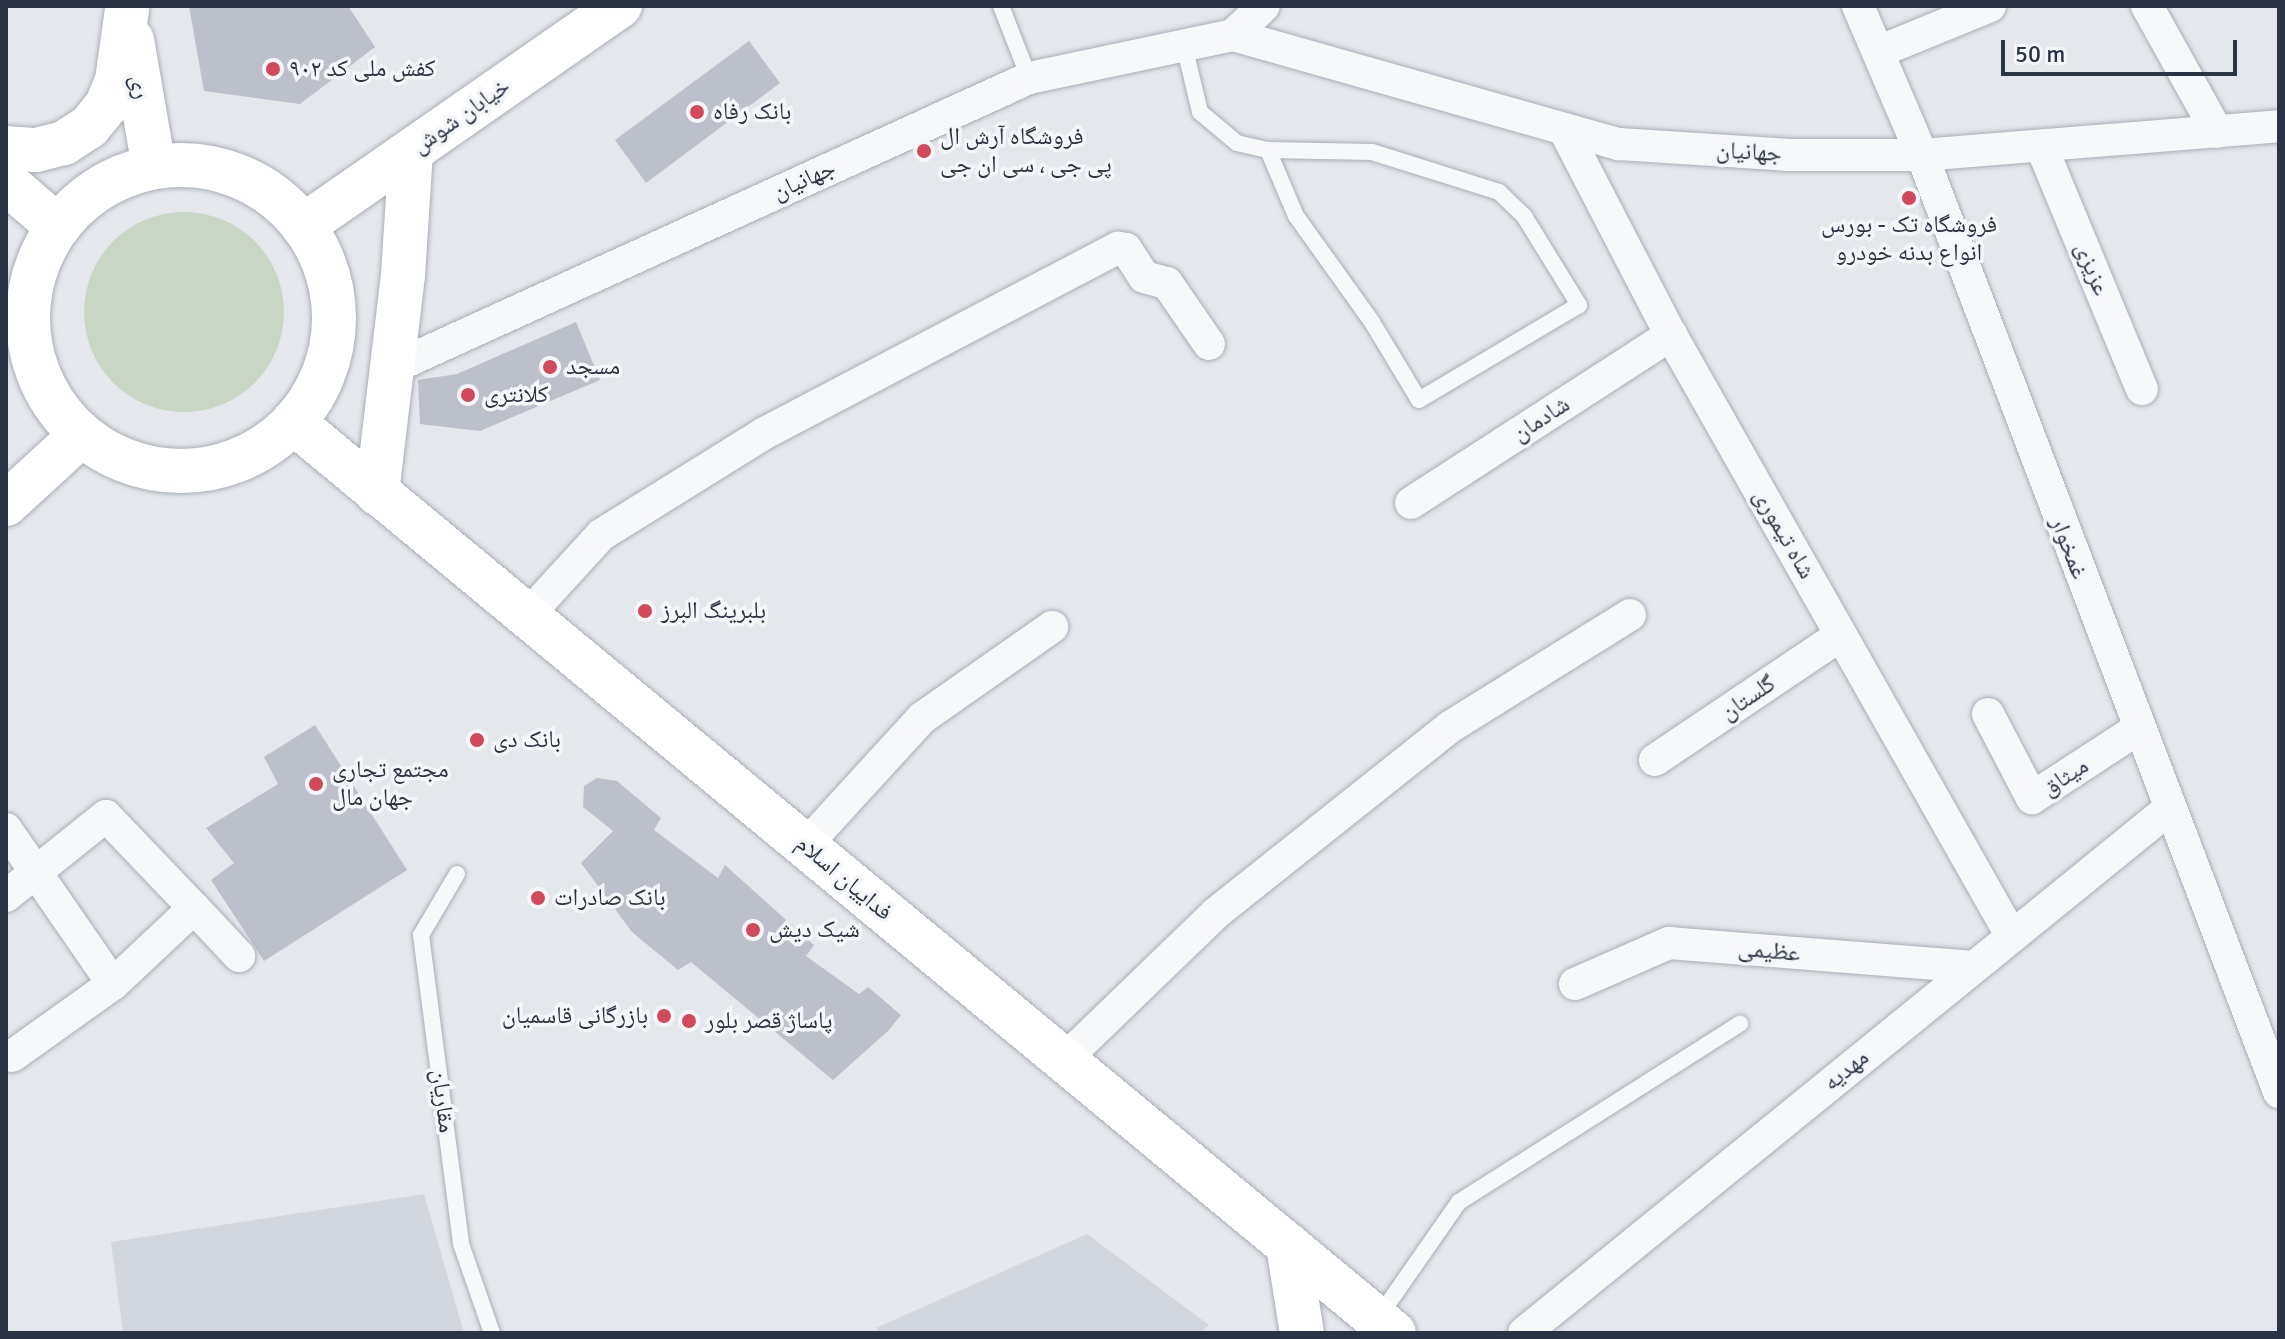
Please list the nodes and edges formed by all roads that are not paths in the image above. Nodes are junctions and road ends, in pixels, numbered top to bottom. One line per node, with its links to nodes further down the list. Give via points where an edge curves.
1 (620, 6): 18 (main road, خیابان شوش)
2 (1001, 6): 11 (lane)
3 (1264, 6): 8 (street)
4 (1858, 6): 10 (street, غمخوار)
5 (1990, 6): 10 (street)
6 (2147, 6): 14 (street)
7 (125, 7): 15 (main road, via 117,80 107,105 89,127 64,143 36,150); 20 (main road, ری)
8 (1233, 35): 9 (street, جهانیان); 13 (street, جهانیان)
9 (1184, 45): 11 (street, جهانیان); 17 (lane, via 1200,112 1237,143)
10 (1878, 52): 19 (street, غمخوار)
11 (1029, 78): 26 (street, جهانیان)
12 (2279, 126): 14 (street, جهانیان)
13 (1564, 129): 19 (street, جهانیان, via 1619,144 1787,155); 24 (street, شاه تیموری)
14 (2217, 132): 16 (street, جهانیان)
15 (6, 148)
16 (2042, 148): 19 (street, جهانیان); 27 (street, عزیزی)
17 (1268, 150): 17 (lane, via 1372,152 1499,192 1524,216 1579,305 1419,400 1372,322 1296,216)
18 (411, 152): 22 (main road, خیابان شوش); 26 (main road)
19 (1922, 155): 38 (street, غمخوار)
20 (154, 167): 22 (main road, via 193,165 231,173 266,190); 23 (main road, via 118,179 85,199)
21 (6, 182): 23 (main road)
22 (303, 226): 28 (main road, via 330,282 335,321 326,367 314,395)
23 (58, 227): 29 (main road, via 39,260 30,297 29,335 38,373 55,406)
24 (1671, 335): 31 (street, شادمان); 36 (street, شاه تیموری)
25 (1209, 344): 34 (street, via 1167,283 1144,277 1126,249 1118,248 763,434 601,535)
26 (390, 369): 30 (main road)
27 (2142, 389)
28 (293, 422): 29 (main road, via 260,449 225,465 187,471 149,468 113,455); 30 (main road, فداییان اسلام)
29 (81, 435): 32 (main road)
30 (377, 493): 34 (main road, فداییان اسلام)
31 (1411, 503)
32 (6, 504)
33 (1630, 615): 54 (street, via 1450,727 1216,913)
34 (527, 616): 42 (main road, فداییان اسلام)
35 (1052, 627): 42 (street, via 922,718)
36 (1841, 635): 39 (street, گلستان); 47 (street, شاه تیموری)
37 (1988, 714): 38 (street, میثاق, via 2032,798)
38 (2138, 729): 40 (street, غمخوار)
39 (1655, 760)
40 (2169, 809): 47 (street, مهدیه); 55 (street, غمخوار)
41 (6, 829): 44 (street)
42 (805, 846): 54 (main road, فداییان اسلام)
43 (457, 874): 58 (lane, مقاریان, via 421,935 461,1244)
44 (38, 875): 45 (street); 46 (street, via 106,816); 50 (street)
45 (6, 896)
46 (194, 908): 48 (street); 50 (street)
47 (2011, 935): 49 (street, مهدیه)
48 (239, 956)
49 (1971, 967): 51 (street, عظیمی, via 1669,943); 60 (street, مهدیه)
50 (113, 984): 53 (street)
51 (1575, 984)
52 (1740, 1024): 57 (lane, via 1459,1202)
53 (12, 1056)
54 (1064, 1060): 56 (main road, فداییان اسلام)
55 (2279, 1092)
56 (1288, 1245): 57 (main road, فداییان اسلام); 59 (main road)
57 (1386, 1326)
58 (492, 1333)
59 (1302, 1333)
60 (1524, 1333)

